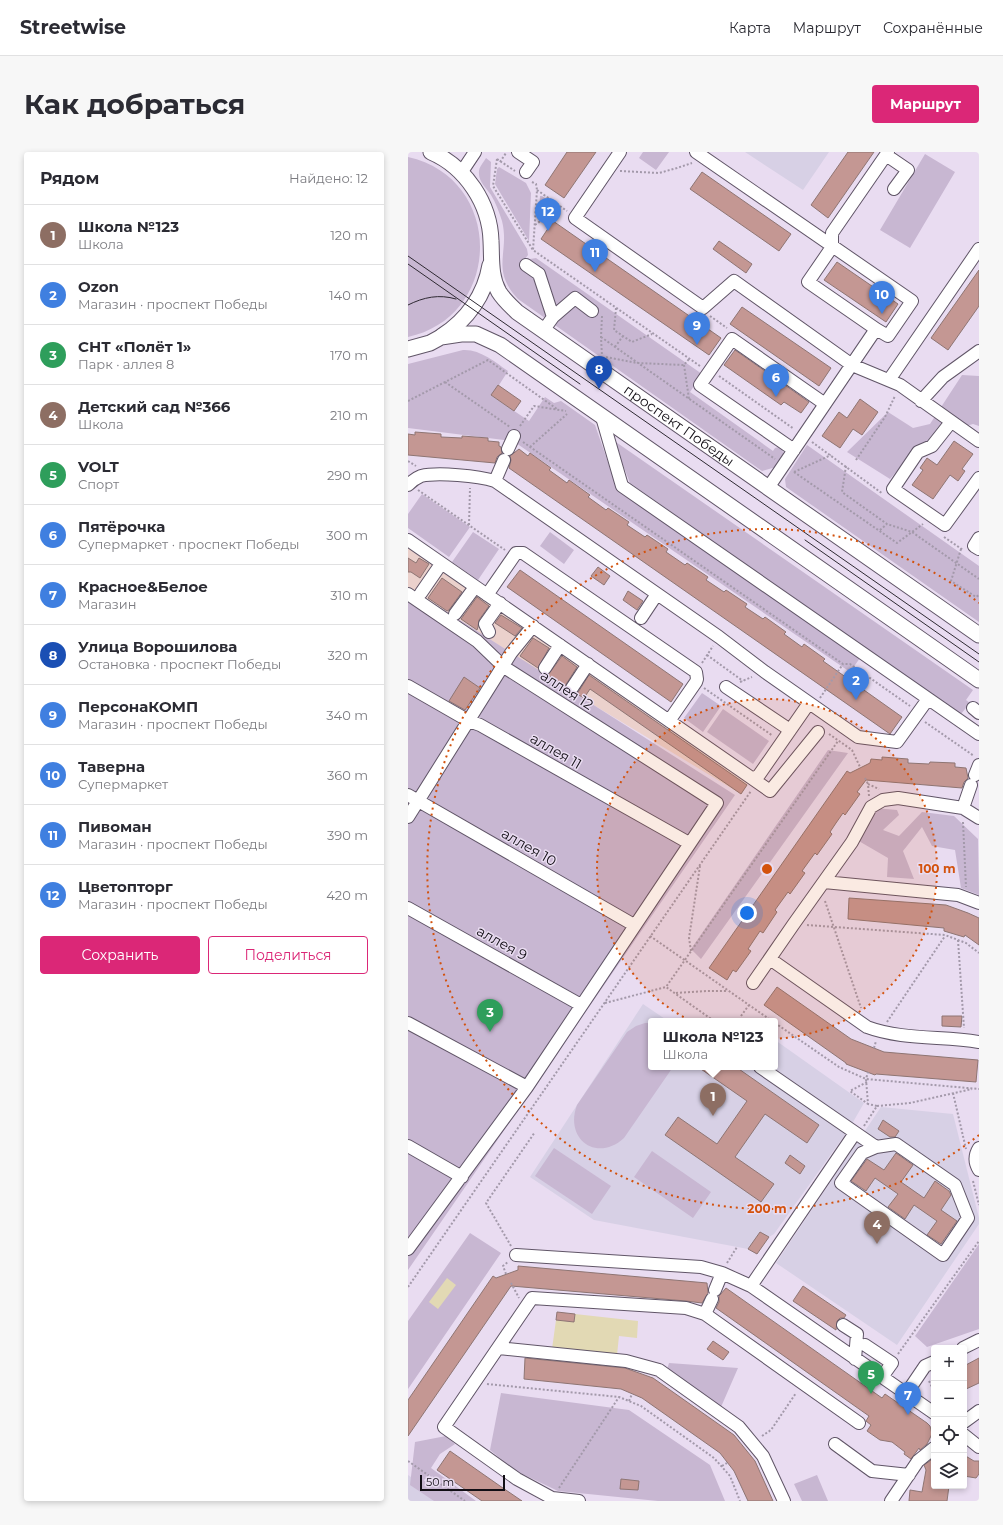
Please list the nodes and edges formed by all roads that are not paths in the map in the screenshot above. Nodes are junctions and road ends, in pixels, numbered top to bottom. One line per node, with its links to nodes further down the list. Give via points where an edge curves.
1 (431, 152): 7 (main road, проспект Победы)
2 (475, 152): 7 (street)
3 (620, 152): 21 (street, via 575,218 704,308 734,281)
4 (521, 153): 8 (street, via 533,162)
5 (887, 154): 9 (street, via 908,170); 10 (street, via 832,233)
6 (700, 155): 10 (street)
7 (461, 173): 12 (main road, проспект Победы, via 475,191 485,211 492,241)
8 (525, 175)
9 (894, 189)
10 (832, 247): 16 (street, via 808,282); 16 (street, via 912,301 888,336)
11 (979, 249): 22 (street)
12 (491, 257): 17 (main road, проспект Победы, via 492,274 499,292 517,312); 18 (main road, via 486,282 476,303 464,318)
13 (526, 265): 15 (street, via 539,274)
14 (599, 311): 15 (street, via 575,298)
15 (553, 316): 17 (street)
16 (876, 329): 21 (street)
17 (543, 331): 33 (main road, проспект Победы)
18 (441, 337): 19 (main road); 25 (main road, via 476,334 488,339)
19 (408, 349)
20 (979, 351): 23 (street, via 943,377)
21 (852, 365): 22 (street); 24 (street)
22 (889, 380): 23 (street)
23 (921, 401): 26 (street)
24 (825, 404): 29 (street); 29 (street, via 732,339 706,369 700,385)
25 (602, 417): 53 (main road); 57 (street, via 622,486)
26 (951, 422): 28 (street); 30 (street, via 932,446 918,452 893,489 945,526)
27 (515, 434): 31 (street)
28 (979, 441)
29 (794, 450): 33 (street)
30 (979, 478)
31 (495, 481): 32 (street, via 431,474 419,477); 41 (street)
32 (408, 485)
33 (768, 488): 48 (main road, проспект Победы)
34 (979, 538): 36 (street, via 974,546)
35 (408, 540): 37 (street)
36 (979, 550)
37 (441, 564): 38 (street); 39 (street)
38 (475, 587): 42 (street); 44 (street)
39 (421, 593)
40 (408, 594): 51 (street, аллея 12, via 477,641)
41 (657, 594): 45 (street); 58 (street)
42 (487, 595): 43 (street); 60 (street, via 516,553 523,553 696,672 696,682)
43 (500, 603): 46 (street); 47 (street, via 485,624)
44 (455, 614)
45 (641, 618)
46 (533, 626): 49 (street); 51 (street, via 511,653)
47 (489, 632)
48 (979, 635)
49 (560, 645): 50 (street); 52 (street)
50 (588, 664): 56 (street); 60 (street)
51 (504, 667): 59 (street); 70 (street, аллея 12, via 716,803)
52 (545, 668)
53 (979, 680)
54 (408, 686): 59 (street, аллея 11)
55 (726, 687): 61 (street)
56 (572, 688)
57 (928, 699): 58 (street, via 897,742 858,737); 63 (street)
58 (809, 703): 61 (street)
59 (469, 721): 66 (street); 70 (street, аллея 11, via 480,724)
60 (669, 721): 65 (street)
61 (790, 730): 65 (street)
62 (818, 732): 65 (street, via 770,791)
63 (979, 734)
64 (975, 775): 67 (street)
65 (755, 780)
66 (413, 798): 68 (street); 74 (street, аллея 10)
67 (963, 808): 69 (street); 71 (street, via 898,798 883,800 871,807 852,842)
68 (408, 817)
69 (979, 818)
70 (689, 843): 74 (street)
71 (822, 885): 72 (street, via 958,895); 75 (street)
72 (979, 903)
73 (408, 908): 77 (street, аллея 9)
74 (634, 925): 77 (street)
75 (770, 959): 76 (street); 79 (street, via 867,1027 880,1032)
76 (753, 983)
77 (581, 1005): 81 (street)
78 (408, 1023): 81 (street)
79 (979, 1042)
80 (764, 1070): 82 (street)
81 (527, 1087): 87 (street)
82 (855, 1133): 84 (street); 91 (street)
83 (408, 1146): 87 (street)
84 (876, 1147): 84 (street, via 862,1153 841,1183 943,1255 968,1218 955,1185 896,1144)
85 (979, 1148): 86 (street, via 975,1154)
86 (979, 1170)
87 (462, 1177): 88 (street)
88 (408, 1249)
89 (516, 1255): 90 (street, via 701,1267)
90 (722, 1273): 91 (street); 92 (street)
91 (752, 1286): 98 (street)
92 (705, 1314): 97 (street, via 686,1308 532,1298); 105 (street)
93 (843, 1325): 98 (street, via 857,1334)
94 (979, 1340): 96 (street)
95 (865, 1345): 100 (street, via 892,1363)
96 (967, 1346)
97 (499, 1348): 111 (street, via 444,1427 517,1479 552,1498); 112 (street, via 626,1361 659,1370 739,1427 763,1456)
98 (855, 1359): 100 (street)
99 (931, 1363): 101 (street, via 925,1366)
100 (882, 1377): 101 (street)
101 (906, 1394): 102 (street)
102 (931, 1411)
103 (979, 1411): 104 (street)
104 (967, 1420)
105 (860, 1423)
106 (967, 1437): 108 (street)
107 (835, 1444): 110 (street, via 872,1471)
108 (979, 1447)
109 (931, 1450): 110 (street, via 918,1461)
110 (909, 1475): 113 (street)
111 (579, 1501)
112 (784, 1501)
113 (891, 1501)

